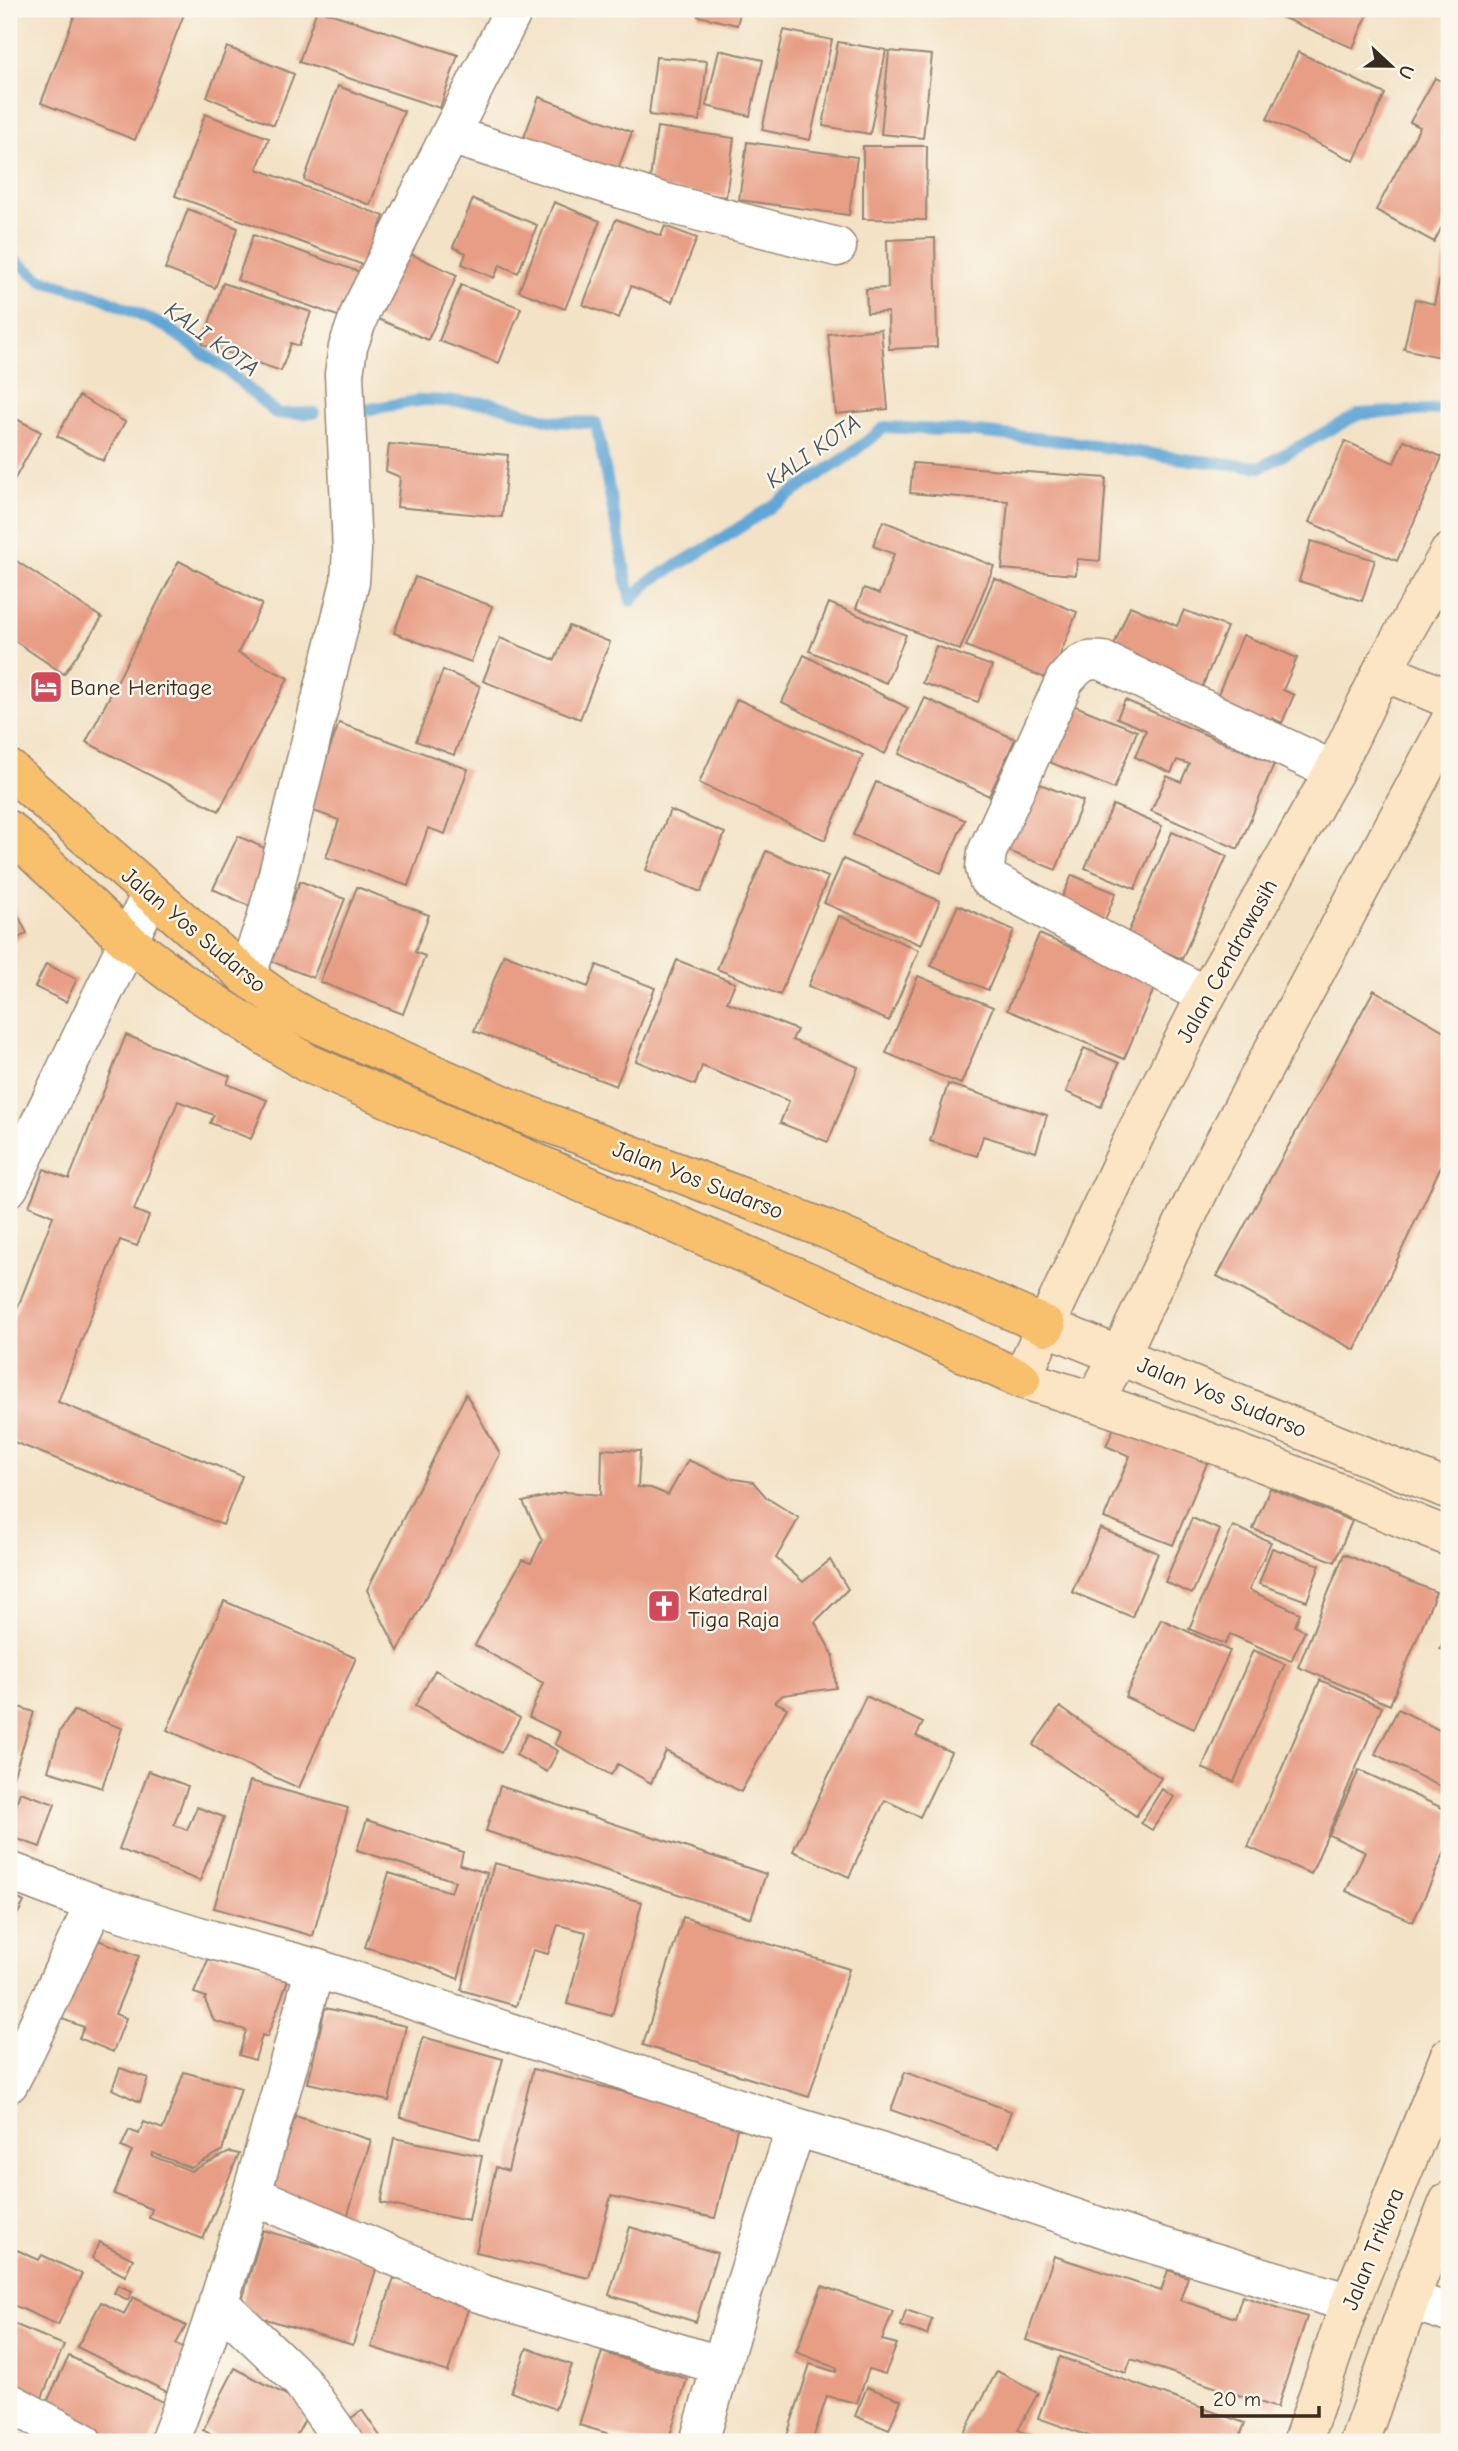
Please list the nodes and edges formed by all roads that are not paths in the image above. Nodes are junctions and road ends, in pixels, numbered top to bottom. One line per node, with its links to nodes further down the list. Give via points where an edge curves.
1 (514, 9): 2 (street)
2 (450, 135): 3 (street, via 666,204); 13 (street, via 361,310 348,347 344,374 350,582 278,874)
3 (837, 247)
4 (1449, 553): 5 (main road, Jalan Cendrawasih)
5 (1382, 671): 6 (main road); 9 (main road, Jalan Cendrawasih)
6 (1449, 699)
7 (1449, 723): 17 (main road, via 1208,1172)
8 (9, 769): 11 (highway, Jalan Yos Sudarso)
9 (1334, 771): 14 (main road, Jalan Cendrawasih); 14 (street, via 1103,661 1090,659 1076,666 1065,680 987,852 988,879)
10 (9, 830): 12 (highway, Jalan Yos Sudarso)
11 (150, 894): 12 (street); 13 (highway, Jalan Yos Sudarso)
12 (127, 940): 15 (street); 18 (highway, Jalan Yos Sudarso, via 185,984 307,1063)
13 (246, 976): 16 (highway, Jalan Yos Sudarso, via 316,1022 525,1114 823,1228)
14 (1206, 996): 16 (main road, Jalan Cendrawasih)
15 (9, 1186)
16 (1046, 1326): 17 (main road, Jalan Yos Sudarso); 18 (main road, Jalan Cendrawasih)
17 (1120, 1355): 19 (main road); 20 (main road, Jalan Yos Sudarso)
18 (1021, 1379): 19 (main road, Jalan Yos Sudarso)
19 (1094, 1401): 21 (main road, Jalan Yos Sudarso, via 1263,1461)
20 (1449, 1490)
21 (1449, 1537)
22 (9, 1871): 23 (street)
23 (95, 1904): 24 (street); 26 (street)
24 (314, 1968): 27 (street); 28 (street)
25 (1449, 2057): 32 (main road, Jalan Trikora)
26 (9, 2084)
27 (796, 2127): 32 (street, via 1133,2238); 34 (street)
28 (253, 2195): 31 (street); 34 (street, via 479,2293)
29 (1449, 2201): 30 (main road)
30 (1410, 2300): 33 (street); 41 (main road)
31 (218, 2302): 37 (street); 38 (street, via 301,2381)
32 (1350, 2303): 40 (main road, Jalan Trikora)
33 (1449, 2313)
34 (722, 2366): 39 (street)
35 (9, 2402): 36 (street)
36 (83, 2442)
37 (169, 2442)
38 (344, 2442)
39 (699, 2442)
40 (1303, 2442)
41 (1359, 2442)

